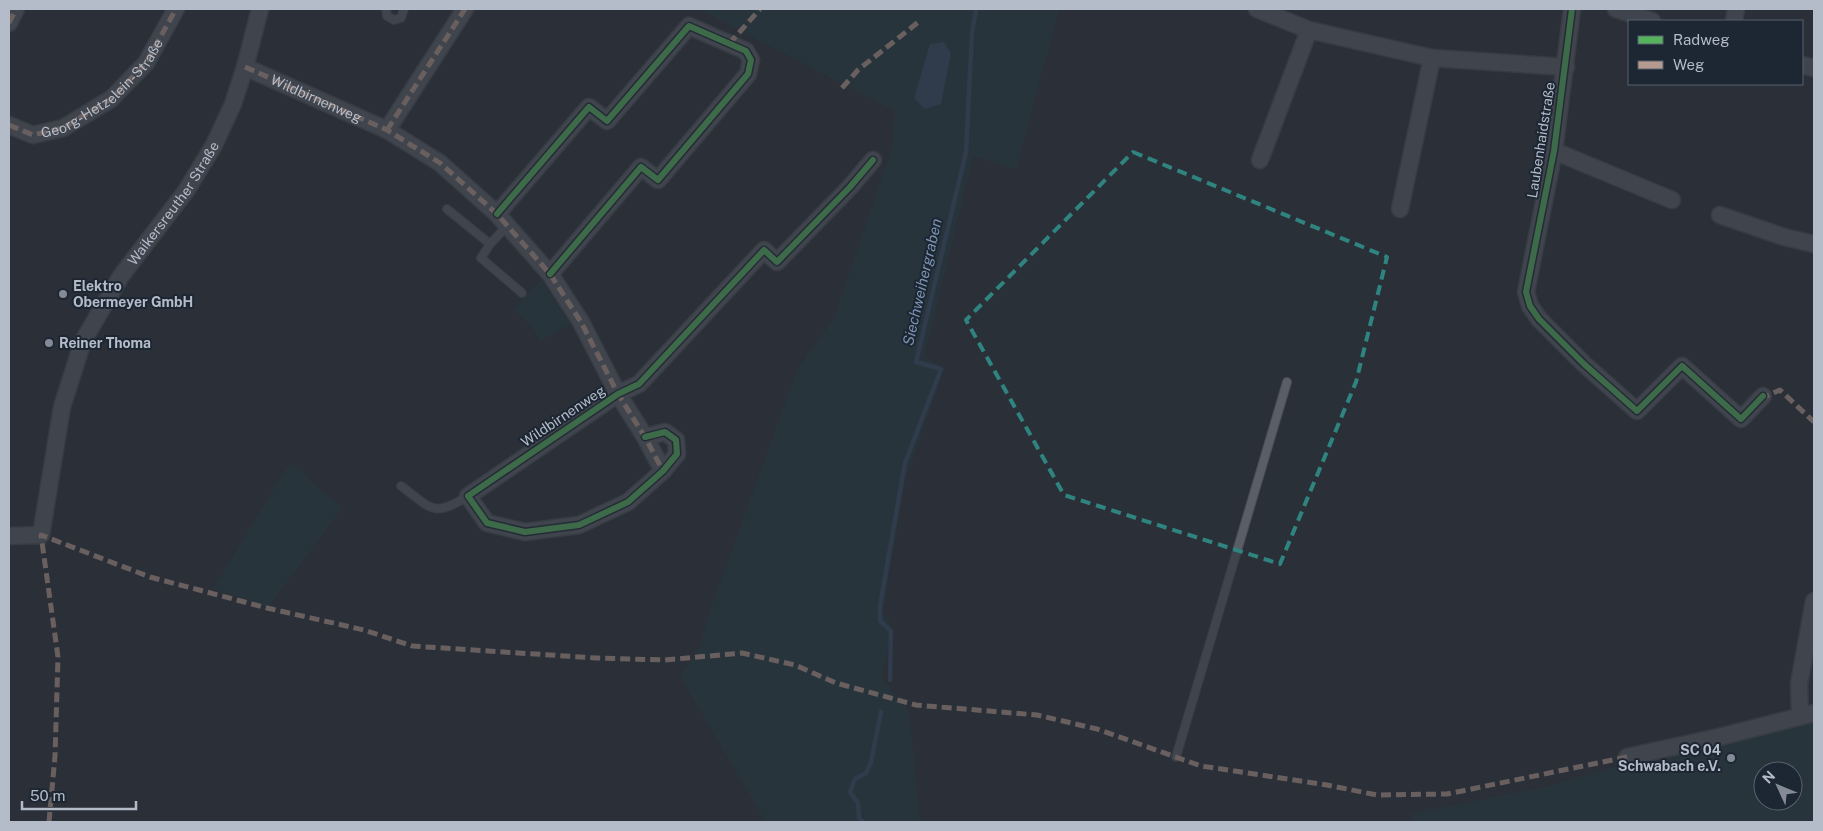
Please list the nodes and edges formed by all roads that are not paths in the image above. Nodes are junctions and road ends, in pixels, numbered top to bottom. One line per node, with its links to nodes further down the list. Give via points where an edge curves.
1 (16, 9): 11 (street)
2 (176, 9): 16 (street, Georg-Hetzelein-Straße, via 146,63 111,99 63,128 33,136)
3 (260, 9): 14 (street, Waikersreuther Straße)
4 (386, 9): 5 (lane, via 387,16 394,20 401,18)
5 (404, 9)
6 (465, 9): 17 (street)
7 (1257, 9): 12 (street)
8 (1572, 9): 15 (street, Laubenhaidstraße)
9 (1616, 9): 10 (street)
10 (1649, 20)
11 (9, 22)
12 (1309, 30): 13 (street); 20 (street)
13 (1432, 58): 15 (street); 23 (street)
14 (245, 67): 17 (street, Wildbirnenweg); 37 (street, Waikersreuther Straße, via 233,104 214,145 186,191 121,276 83,341 62,407 42,535)
15 (1566, 67): 18 (street, Laubenhaidstraße)
16 (9, 125)
17 (387, 130): 25 (street, Wildbirnenweg, via 440,163)
18 (1554, 151): 21 (street); 32 (street, Laubenhaidstraße, via 1526,292 1530,306 1540,319 1637,411 1682,366 1741,419)
19 (873, 160): 31 (street, Wildbirnenweg, via 777,262 764,250 638,384)
20 (1260, 160)
21 (1672, 200)
22 (447, 208): 26 (lane)
23 (1400, 209)
24 (1720, 214): 27 (street)
25 (503, 220): 26 (lane); 28 (street, Wildbirnenweg); 28 (street, via 589,107 607,121 690,26 746,51 751,60 748,74 658,180 641,167)
26 (490, 244): 29 (lane, via 481,258)
27 (1814, 244)
28 (550, 274): 31 (street, Wildbirnenweg, via 581,322)
29 (522, 293)
30 (1287, 382): 40 (lane)
31 (618, 394): 33 (street, Wildbirnenweg); 36 (street, Wildbirnenweg)
32 (1763, 396)
33 (644, 437): 34 (street, Wildbirnenweg); 34 (street, via 665,432 676,440 677,454)
34 (663, 471): 36 (street, via 628,502 579,526 525,532 487,523)
35 (401, 486): 36 (lane, via 433,508 450,507)
36 (468, 496)
37 (9, 536)
38 (1814, 601): 39 (street, via 1799,684)
39 (1807, 714): 41 (street)
40 (1176, 756)
41 (1627, 757)

